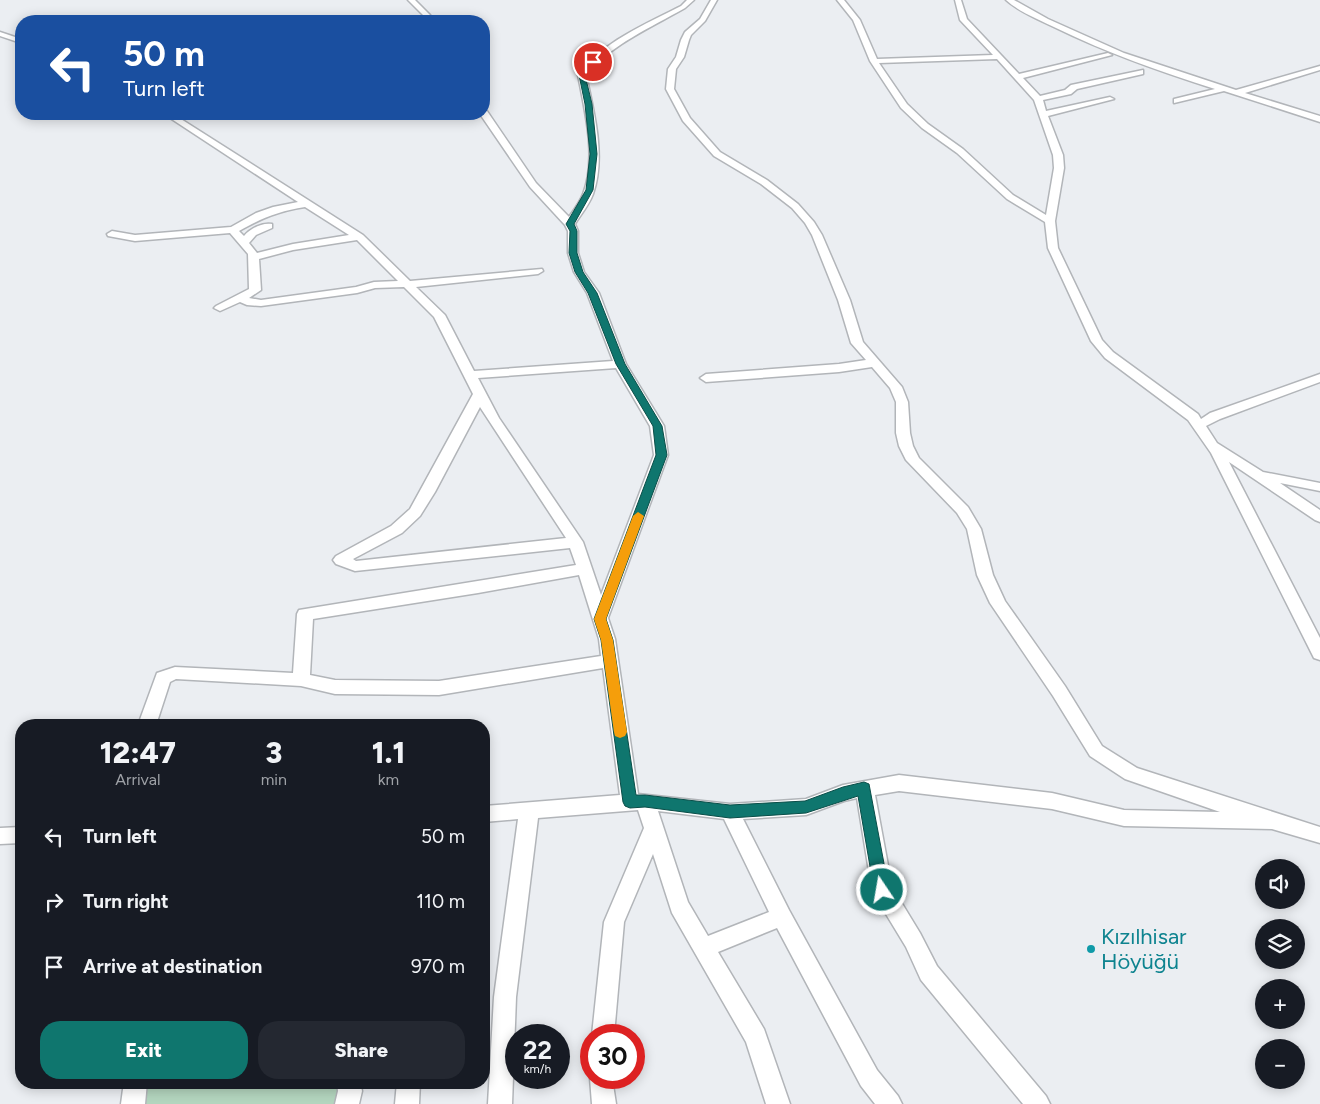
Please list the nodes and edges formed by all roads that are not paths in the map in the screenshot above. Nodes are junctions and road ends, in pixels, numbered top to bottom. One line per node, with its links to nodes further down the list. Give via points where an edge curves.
1 (411, 0): 7 (street)
2 (691, 0): 29 (street, via 616,43 582,75 593,154 590,190)
3 (714, 0): 39 (street, via 703,20 685,40 672,69 670,89 686,119 717,154 764,182 795,206 809,222 844,300 857,343)
4 (840, 0): 13 (street, via 856,20)
5 (958, 0): 12 (street, via 964,20)
6 (1010, 0): 17 (street, via 1055,27 1100,47)
7 (425, 15)
8 (15, 33): 9 (street)
9 (0, 34): 10 (street)
10 (15, 39)
11 (1108, 55): 16 (street)
12 (998, 57): 13 (street); 16 (street)
13 (874, 61): 28 (street, via 916,118 960,151 1010,197)
14 (1320, 68): 18 (street)
15 (1140, 72): 19 (street)
16 (1018, 77): 19 (street)
17 (1226, 89): 18 (street); 21 (street)
18 (1239, 92): 23 (street)
19 (1038, 99): 22 (street)
20 (1110, 99): 22 (street)
21 (1177, 101)
22 (1044, 114): 28 (street, via 1058,155 1059,168)
23 (1320, 119)
24 (177, 120): 26 (street)
25 (489, 120): 29 (street, via 533,185)
26 (308, 203): 27 (street); 32 (street)
27 (276, 209): 30 (street); 33 (street, via 268,216 271,226 252,233)
28 (1050, 221): 45 (street, via 1053,248 1097,341 1108,355 1193,417)
29 (570, 224): 40 (street, via 579,272 593,293)
30 (232, 230): 31 (street, via 135,238); 33 (street)
31 (112, 234)
32 (359, 237): 34 (street); 36 (street)
33 (244, 243): 34 (street)
34 (253, 257): 37 (street, via 255,290)
35 (538, 272): 36 (street)
36 (410, 284): 37 (street, via 374,285 261,303 247,302); 41 (street, via 439,315)
37 (242, 298): 38 (street)
38 (220, 308)
39 (874, 363): 42 (street); 62 (street, via 896,387 904,418 906,446 913,460 963,510 974,529 985,575 998,603 1096,751 1131,774)
40 (620, 364): 41 (street); 52 (street, via 658,426 662,455)
41 (471, 375): 44 (street)
42 (706, 378)
43 (1320, 378): 45 (street, via 1215,416)
44 (480, 394): 50 (street, via 492,418); 50 (street, via 413,514 393,531 341,560 356,566)
45 (1199, 425): 46 (street)
46 (1212, 444): 47 (street); 53 (street)
47 (1256, 474): 48 (street); 49 (street)
48 (1320, 487)
49 (1320, 517)
50 (576, 542): 51 (street)
51 (584, 569): 52 (street); 55 (street, via 305,614)
52 (600, 619): 54 (street)
53 (1320, 654)
54 (610, 661): 55 (street, via 439,688 335,687); 58 (street)
55 (301, 680): 56 (street, via 175,674 163,678)
56 (149, 719)
57 (864, 788): 60 (street, via 806,807); 62 (street, via 899,783 978,791 1052,802 1124,818); 81 (street, via 882,890 929,972)
58 (638, 801): 59 (street); 60 (street); 63 (street)
59 (529, 811): 61 (street); 77 (street, via 506,998)
60 (730, 812): 67 (street)
61 (490, 814)
62 (1272, 821): 65 (street)
63 (654, 828): 68 (street, via 678,906); 69 (street, via 614,922)
64 (15, 835): 66 (street)
65 (1320, 835)
66 (0, 836)
67 (782, 917): 68 (street); 80 (street, via 869,1078)
68 (704, 948): 79 (street, via 756,1037)
69 (604, 1024)
70 (135, 1089): 74 (street)
71 (350, 1089): 75 (street)
72 (409, 1089): 76 (street)
73 (602, 1089): 78 (street)
74 (133, 1104)
75 (347, 1104)
76 (408, 1104)
77 (500, 1104)
78 (604, 1104)
79 (778, 1104)
80 (890, 1104)
81 (1038, 1104)

